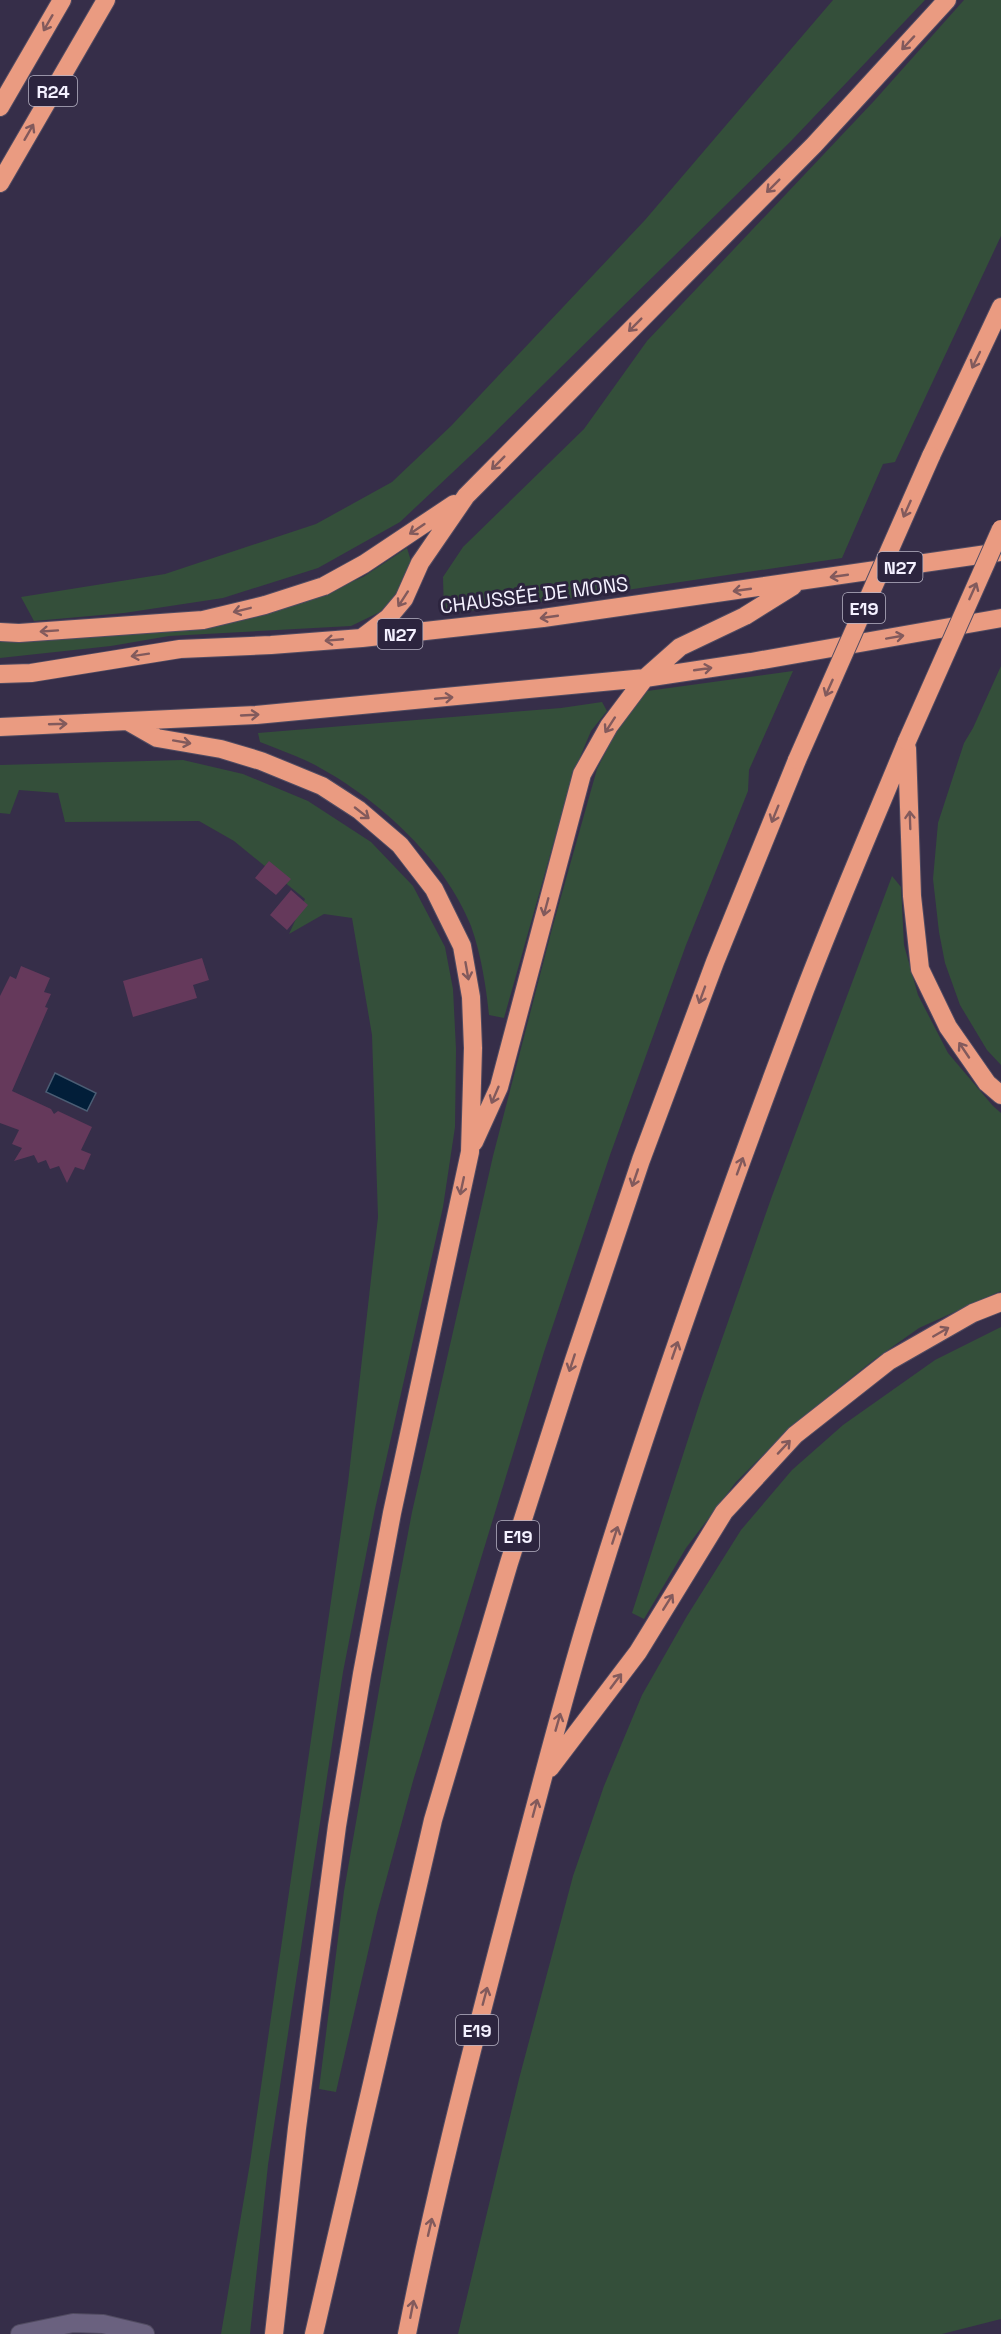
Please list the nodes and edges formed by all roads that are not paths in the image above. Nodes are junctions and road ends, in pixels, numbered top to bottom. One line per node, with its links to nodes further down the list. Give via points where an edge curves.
1 (62, 0): 4 (highway, R24, one-way to 4)
2 (106, 0): 5 (highway, R24, one-way to 2)
3 (947, 0): 7 (highway, one-way to 7, via 814,145)
4 (0, 107)
5 (0, 183)
6 (1001, 307): 26 (highway, E19, one-way to 26, bridge, via 796,760 641,1160 509,1563 433,1820)
7 (466, 496): 12 (highway, one-way to 12, via 324,586 264,604 203,620); 13 (highway, one-way to 13, via 424,555 404,599 388,618)
8 (1001, 529): 18 (highway, E19, one-way to 8, bridge)
9 (1001, 552): 10 (highway, CHAUSSÉE DE MONS / N27, one-way to 10)
10 (800, 582): 13 (highway, CHAUSSÉE DE MONS / N27, one-way to 13, via 543,618); 15 (highway, via 745,616 680,647)
11 (1001, 618): 15 (highway, one-way to 11)
12 (0, 632)
13 (362, 638): 14 (highway, CHAUSSÉE DE MONS / N27, one-way to 14, via 180,649)
14 (0, 674)
15 (645, 678): 16 (highway, one-way to 15, via 256,715); 20 (highway, one-way to 20, via 609,726 582,774 498,1087)
16 (129, 722): 17 (highway, one-way to 16); 20 (highway, one-way to 20, via 157,738 242,755 322,786 400,844 434,889 462,946 473,1038)
17 (0, 727)
18 (907, 741): 19 (highway, one-way to 18, via 987,1083 948,1027 920,969 912,896); 22 (highway, E19, one-way to 18, via 584,1630 660,1393 799,1005)
19 (1001, 1095)
20 (470, 1152): 25 (highway, one-way to 25, via 392,1513 362,1674 337,1826)
21 (1001, 1302): 22 (highway, one-way to 21, via 638,1652 724,1512 795,1435 889,1361 973,1313)
22 (542, 1778): 27 (highway, E19, one-way to 22, via 470,2056)
23 (20, 2334): 24 (street, via 73,2323 103,2324)
24 (145, 2334)
25 (274, 2334)
26 (314, 2334)
27 (407, 2334)

